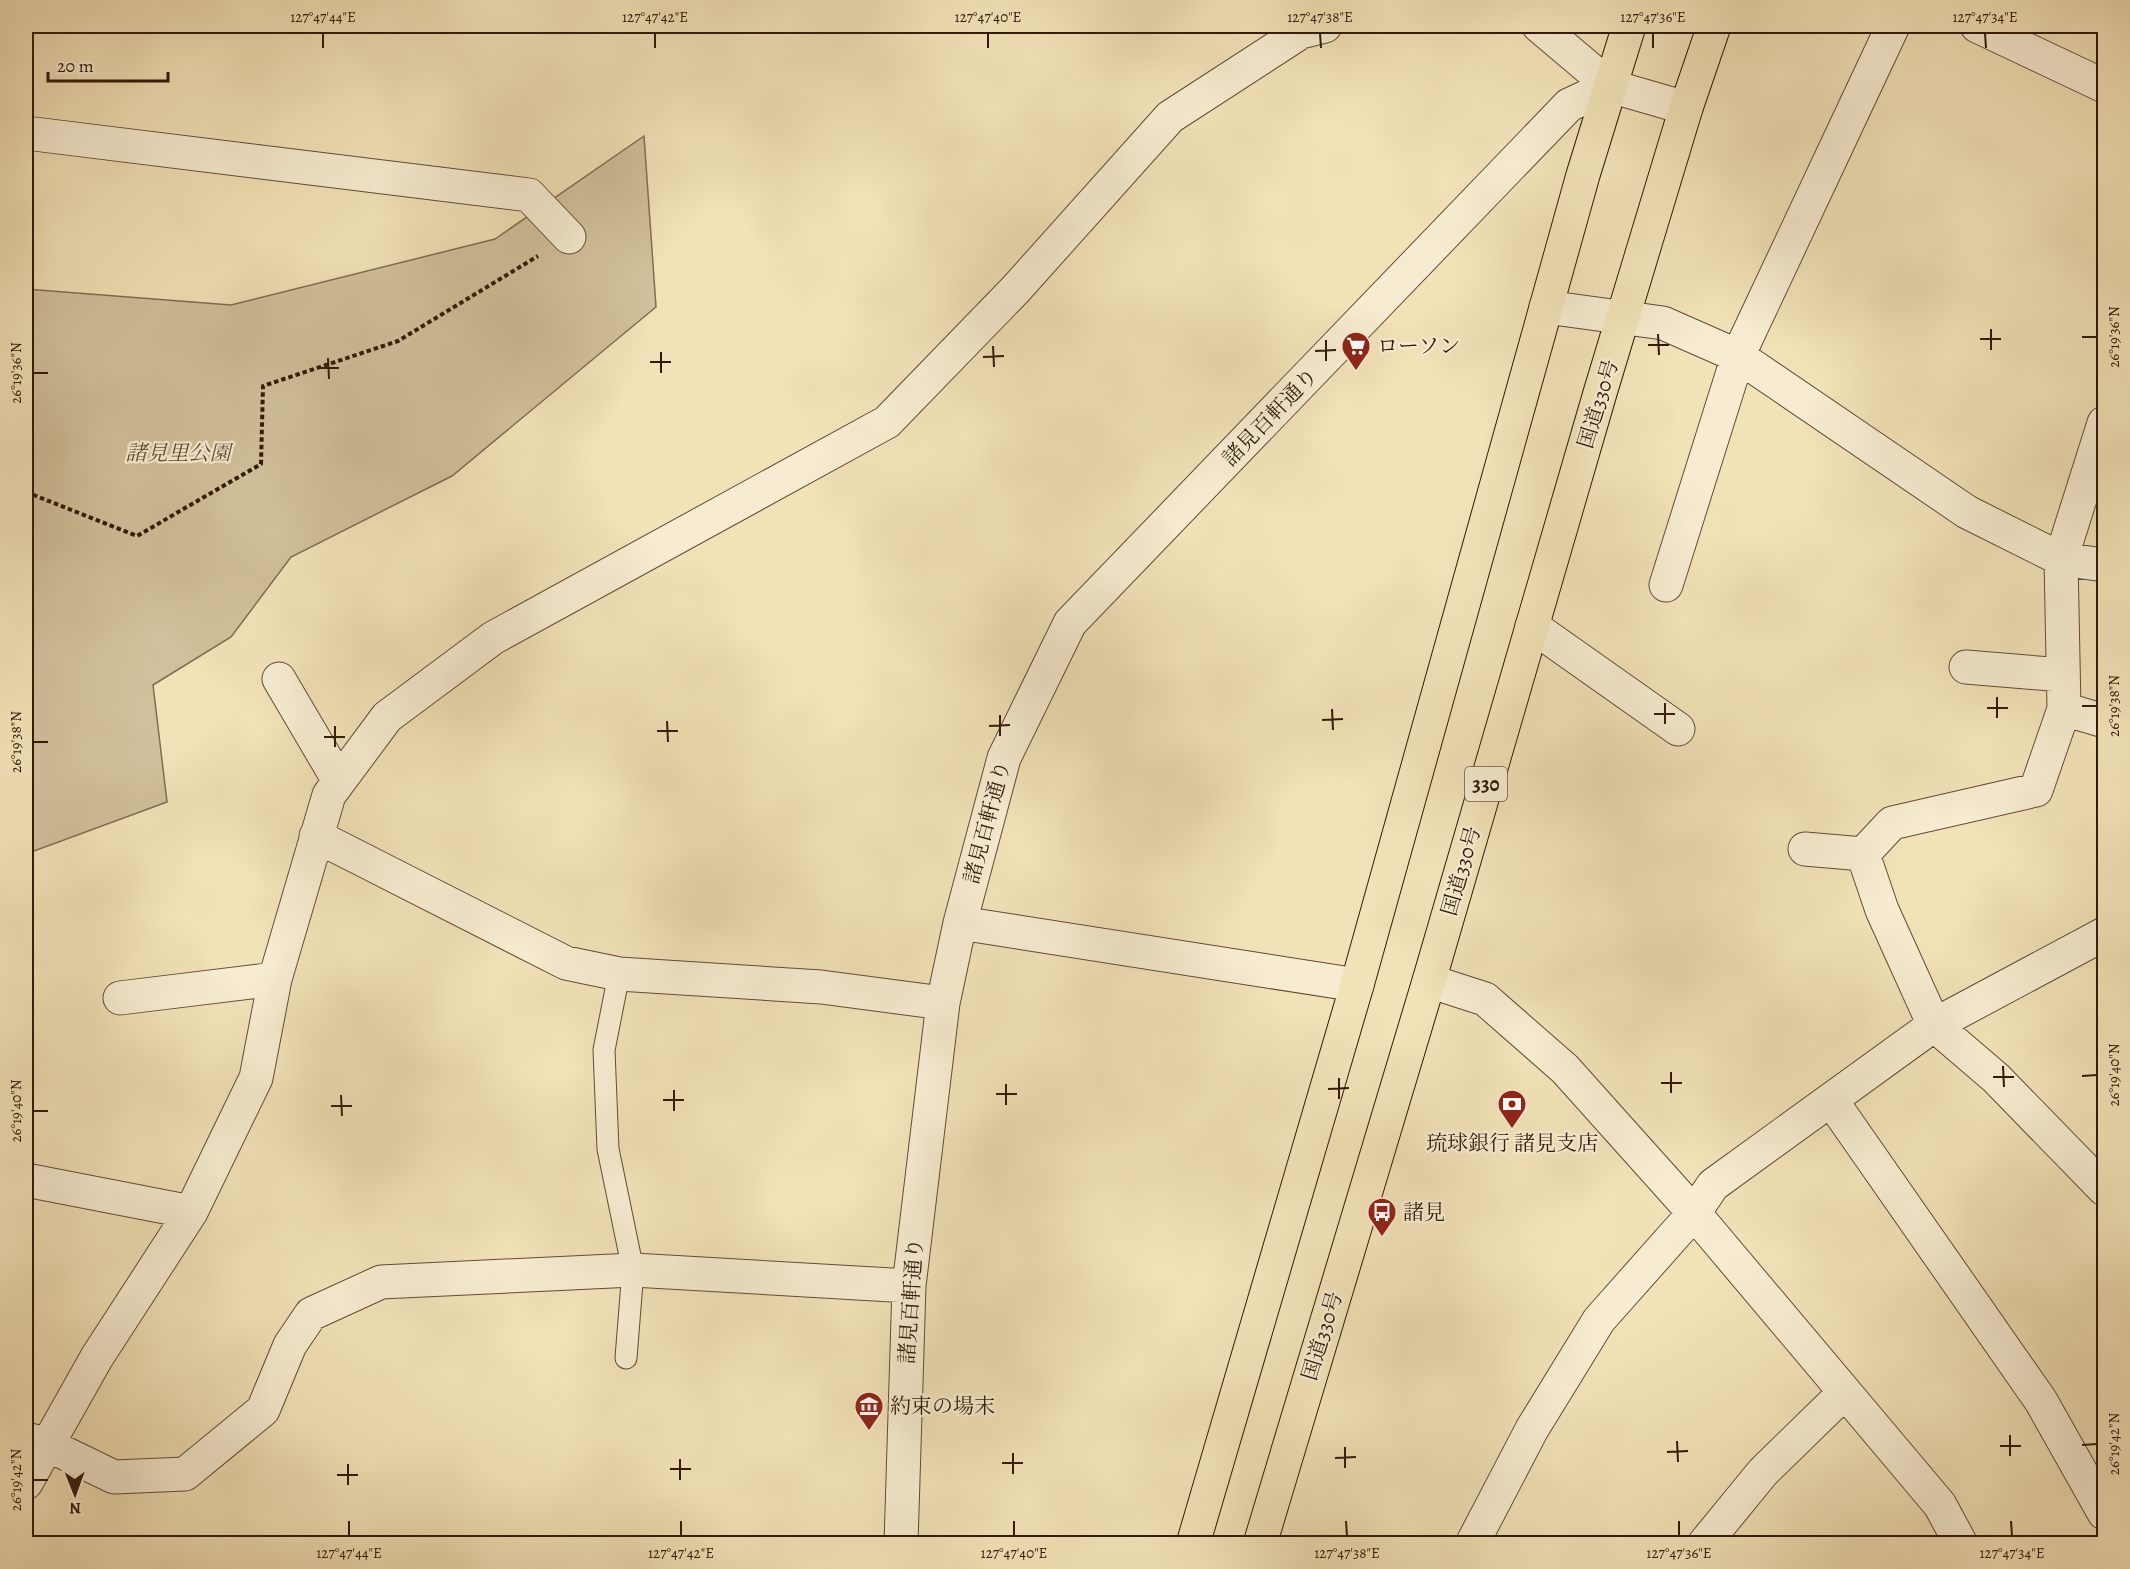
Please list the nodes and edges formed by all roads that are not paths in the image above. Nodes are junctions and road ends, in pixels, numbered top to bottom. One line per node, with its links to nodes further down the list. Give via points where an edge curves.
1 (1325, 26): 26 (street, via 1300,32 1170,117 1016,288 887,422 493,638 387,717)
2 (1539, 26): 7 (street)
3 (1629, 26): 7 (highway)
4 (1714, 26): 9 (highway, 国道330号 / 330)
5 (1893, 26): 14 (street)
6 (1977, 26): 8 (street)
7 (1610, 86): 9 (street); 12 (highway); 30 (street, 諸見百軒通り, via 1569,105 1070,623 1004,758)
8 (2104, 86)
9 (1686, 108): 13 (highway, 国道330号 / 330)
10 (26, 132): 11 (street, via 529,195)
11 (569, 237)
12 (1546, 306): 13 (street); 35 (highway)
13 (1625, 316): 14 (street, via 1663,323); 19 (highway, 国道330号 / 330)
14 (1738, 356): 16 (street, via 1967,512); 18 (street)
15 (2104, 423): 16 (street)
16 (2061, 559): 17 (street); 21 (street)
17 (2104, 565)
18 (1666, 585)
19 (1532, 626): 25 (street); 34 (highway, 国道330号 / 330)
20 (1966, 667): 21 (street)
21 (2063, 675): 23 (street)
22 (279, 679): 26 (street)
23 (2064, 709): 24 (street); 29 (street, via 2036,790 1892,823)
24 (2104, 721)
25 (1678, 729)
26 (339, 781): 27 (street, via 328,795)
27 (316, 836): 32 (street, via 566,963); 33 (street)
28 (1805, 849): 29 (street)
29 (1863, 854): 38 (street, via 1882,910)
30 (960, 923): 35 (street); 37 (street, 諸見百軒通り)
31 (2104, 934): 38 (street)
32 (619, 974): 37 (street, via 821,987); 44 (lane, via 604,1050 608,1149)
33 (275, 979): 36 (street); 42 (street, via 256,1078)
34 (1429, 981): 43 (street, via 1485,999 1565,1069); 53 (highway, 国道330号 / 330)
35 (1357, 985): 52 (highway)
36 (120, 998)
37 (943, 1003): 45 (street, 諸見百軒通り)
38 (1934, 1025): 39 (street); 41 (street, via 1996,1078)
39 (1831, 1100): 43 (street, via 1713,1185); 50 (street, via 2041,1401)
40 (26, 1180): 42 (street)
41 (2104, 1189)
42 (191, 1212): 48 (street)
43 (1694, 1213): 47 (street); 54 (street, via 1599,1320 1532,1429)
44 (633, 1270): 45 (street); 46 (lane); 48 (street, via 381,1282 311,1314 290,1345 263,1410 185,1474 114,1477)
45 (909, 1286): 51 (street, 諸見百軒通り)
46 (626, 1358)
47 (1845, 1392): 55 (street, via 1763,1472); 56 (street, via 1940,1505)
48 (36, 1441): 49 (street)
49 (26, 1483)
50 (2104, 1513)
51 (901, 1544)
52 (1193, 1544)
53 (1260, 1544)
54 (1472, 1544)
55 (1704, 1544)
56 (1961, 1544)

